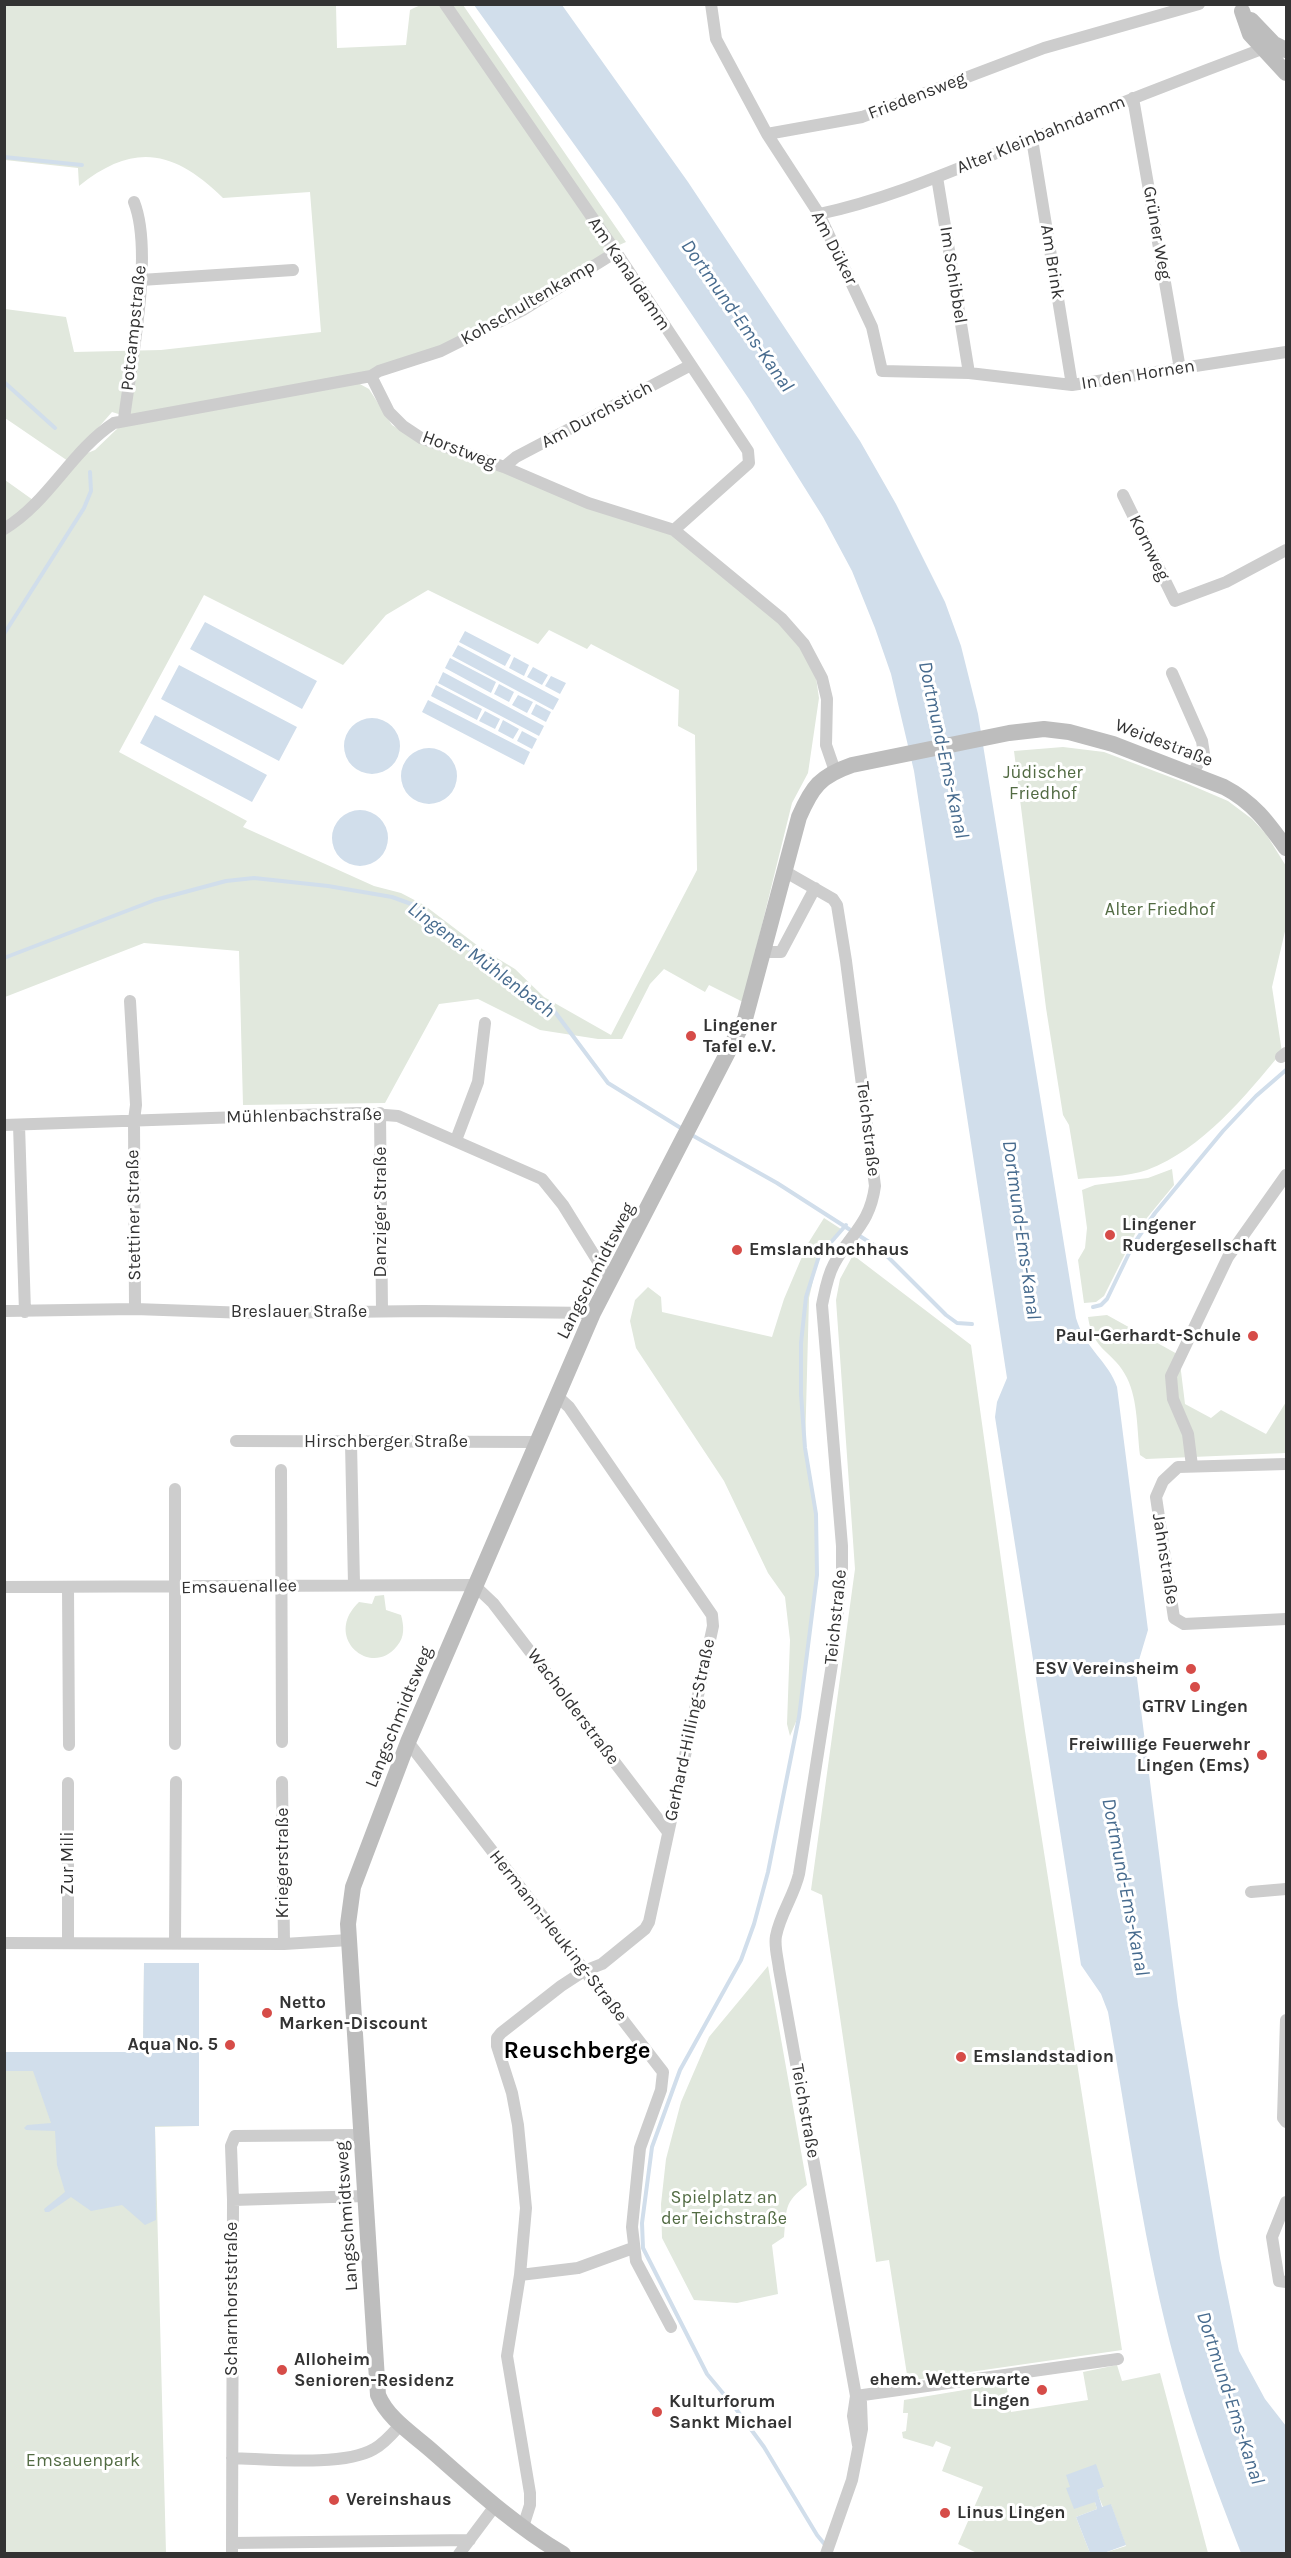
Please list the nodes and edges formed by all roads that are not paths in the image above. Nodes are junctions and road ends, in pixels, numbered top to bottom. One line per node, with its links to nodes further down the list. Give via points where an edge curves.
1 (445, 4): 15 (street, Am Kanaldamm)
2 (711, 4): 10 (street, via 716,39)
3 (1199, 4): 10 (street, Friedensweg, via 1044,48 862,117)
4 (1240, 8): 5 (street, via 1250,34); 6 (street, via 1274,44)
5 (1262, 49): 8 (street); 9 (street, Alter Kleinbahndamm)
6 (1287, 50)
7 (1287, 67): 8 (street)
8 (1286, 74)
9 (1133, 98): 11 (street, Alter Kleinbahndamm); 20 (street, Grüner Weg)
10 (767, 134): 14 (street, Am Düker)
11 (1032, 139): 12 (street, Alter Kleinbahndamm); 24 (street, Am Brink)
12 (937, 177): 14 (street, Alter Kleinbahndamm, via 900,193); 22 (street, Im Schibbel)
13 (134, 202): 17 (street, Potcampstraße, via 139,216)
14 (819, 214): 21 (street, Am Düker, via 872,327)
15 (616, 252): 19 (street, Am Kanaldamm); 23 (street, Kohschultenkamp, via 513,315 441,351)
16 (293, 270): 17 (street)
17 (141, 280): 25 (street, Potcampstraße)
18 (1287, 352): 20 (street, In den Hornen)
19 (691, 365): 26 (street, Am Durchstich, via 516,457); 29 (street, Am Kanaldamm, via 748,452 749,463)
20 (1180, 369): 24 (street, In den Hornen)
21 (882, 371): 22 (street, In den Hornen)
22 (969, 373): 24 (street, In den Hornen)
23 (371, 376): 25 (street); 26 (street, Horstweg, via 389,412 403,426 421,438)
24 (1072, 385)
25 (124, 419): 28 (street, via 97,436 35,505)
26 (504, 467): 29 (street, Horstweg, via 588,503)
27 (1123, 495): 30 (street, Kornweg, via 1175,601 1226,582)
28 (4, 529)
29 (674, 530): 33 (street, Horstweg, via 782,619 804,644 822,678 827,699 826,745)
30 (1287, 550)
31 (1172, 673): 34 (street, via 1202,741 1204,754)
32 (887, 758): 33 (street, Langschmidtsweg); 34 (street, Weidestraße, via 1044,729 1113,744)
33 (835, 771): 36 (street, Langschmidtsweg, via 808,795)
34 (1192, 774): 35 (street, Weidestraße, via 1249,802)
35 (1287, 848)
36 (784, 871): 37 (street, Teichstraße); 38 (street, Langschmidtsweg)
37 (815, 888): 38 (street, via 781,952); 95 (street, Teichstraße, via 837,905 875,1186 867,1217 828,1275 822,1305 842,1546 841,1582 799,1874 776,1938)
38 (761, 952): 47 (street, Langschmidtsweg, via 745,1019)
39 (130, 1000): 42 (street, Stettiner Straße)
40 (485, 1023): 45 (street, via 478,1083)
41 (380, 1113): 42 (street, Mühlenbachstraße); 45 (street, Mühlenbachstraße, via 398,1116); 51 (street, Danziger Straße)
42 (134, 1120): 44 (street, Mühlenbachstraße); 48 (street, Stettiner Straße)
43 (4, 1125): 44 (street, Mühlenbachstraße)
44 (19, 1125): 50 (street)
45 (456, 1140): 47 (street, Mühlenbachstraße, via 542,1179 604,1271)
46 (1287, 1175): 58 (street, via 1228,1257 1171,1376 1173,1399 1188,1434)
47 (614, 1274): 52 (street, Langschmidtsweg)
48 (135, 1309): 50 (street, Breslauer Straße); 51 (street, Breslauer Straße, via 248,1313)
49 (4, 1311): 50 (street, Breslauer Straße)
50 (25, 1311)
51 (382, 1311): 52 (street, Breslauer Straße)
52 (593, 1313): 53 (street, Langschmidtsweg)
53 (557, 1396): 56 (street, Langschmidtsweg); 75 (street, Gerhard-Hilling-Straße, via 569,1407 712,1615 713,1626)
54 (236, 1441): 55 (street, Hirschberger Straße)
55 (351, 1443): 56 (street, Hirschberger Straße); 61 (street)
56 (536, 1443): 62 (street, Langschmidtsweg)
57 (1287, 1464): 58 (street)
58 (1192, 1466): 67 (street, Jahnstraße, via 1178,1467 1162,1481 1156,1497 1174,1618 1184,1624)
59 (281, 1470): 63 (street)
60 (175, 1489): 66 (street)
61 (354, 1584): 62 (street, Emsauenallee); 63 (street, Emsauenallee)
62 (474, 1585): 69 (street, Langschmidtsweg); 75 (street, Wacholderstraße, via 494,1603)
63 (282, 1586): 66 (street, Emsauenallee); 68 (street)
64 (4, 1587): 65 (street, Emsauenallee)
65 (68, 1587): 66 (street, Emsauenallee); 71 (street)
66 (175, 1588): 70 (street)
67 (1287, 1619)
68 (282, 1742)
69 (408, 1742): 78 (street, Langschmidtsweg, via 353,1887); 83 (street, Hermann-Heuking-Straße)
70 (176, 1744)
71 (69, 1745)
72 (176, 1782): 81 (street)
73 (282, 1782): 82 (street, Kriegerstraße)
74 (68, 1783): 80 (street, Zur Mili)
75 (668, 1832): 83 (street, Gerhard-Hilling-Straße, via 650,1922 602,1964)
76 (1287, 1889): 77 (street)
77 (1251, 1892)
78 (349, 1940): 82 (street); 86 (street, Langschmidtsweg)
79 (4, 1943): 80 (street)
80 (68, 1943): 81 (street)
81 (175, 1943): 82 (street)
82 (284, 1944)
83 (584, 1971): 90 (street, Hermann-Heuking-Straße, via 663,2072 661,2090 640,2148); 91 (street, Gerhard-Hilling-Straße, via 497,2038 496,2046 512,2093 524,2176 526,2208)
84 (1287, 2020): 85 (street, via 1282,2099 1283,2118)
85 (1287, 2122)
86 (361, 2135): 87 (street, Langschmidtsweg); 88 (street, via 235,2136 231,2146)
87 (365, 2196): 88 (street, Scharnhorststraße); 96 (street, Langschmidtsweg, via 378,2395)
88 (233, 2200): 97 (street, Scharnhorststraße)
89 (1287, 2202): 92 (street, via 1272,2237)
90 (633, 2248): 91 (street, via 578,2268); 93 (street, Hermann-Heuking-Straße)
91 (520, 2275): 99 (street, via 507,2356 530,2493)
92 (1283, 2281)
93 (671, 2327)
94 (1118, 2359): 95 (street)
95 (856, 2396): 104 (street, Teichstraße, via 853,2416 858,2445 852,2481)
96 (401, 2424): 97 (street, via 374,2449 348,2458); 98 (street, Langschmidtsweg)
97 (232, 2458): 101 (street, Scharnhorststraße)
98 (495, 2506): 99 (street, Langschmidtsweg); 100 (street)
99 (523, 2527): 103 (street, Langschmidtsweg)
100 (470, 2540): 101 (street, Scharnhorststraße); 102 (street)
101 (232, 2548)
102 (459, 2553)
103 (563, 2553)
104 (826, 2553)

